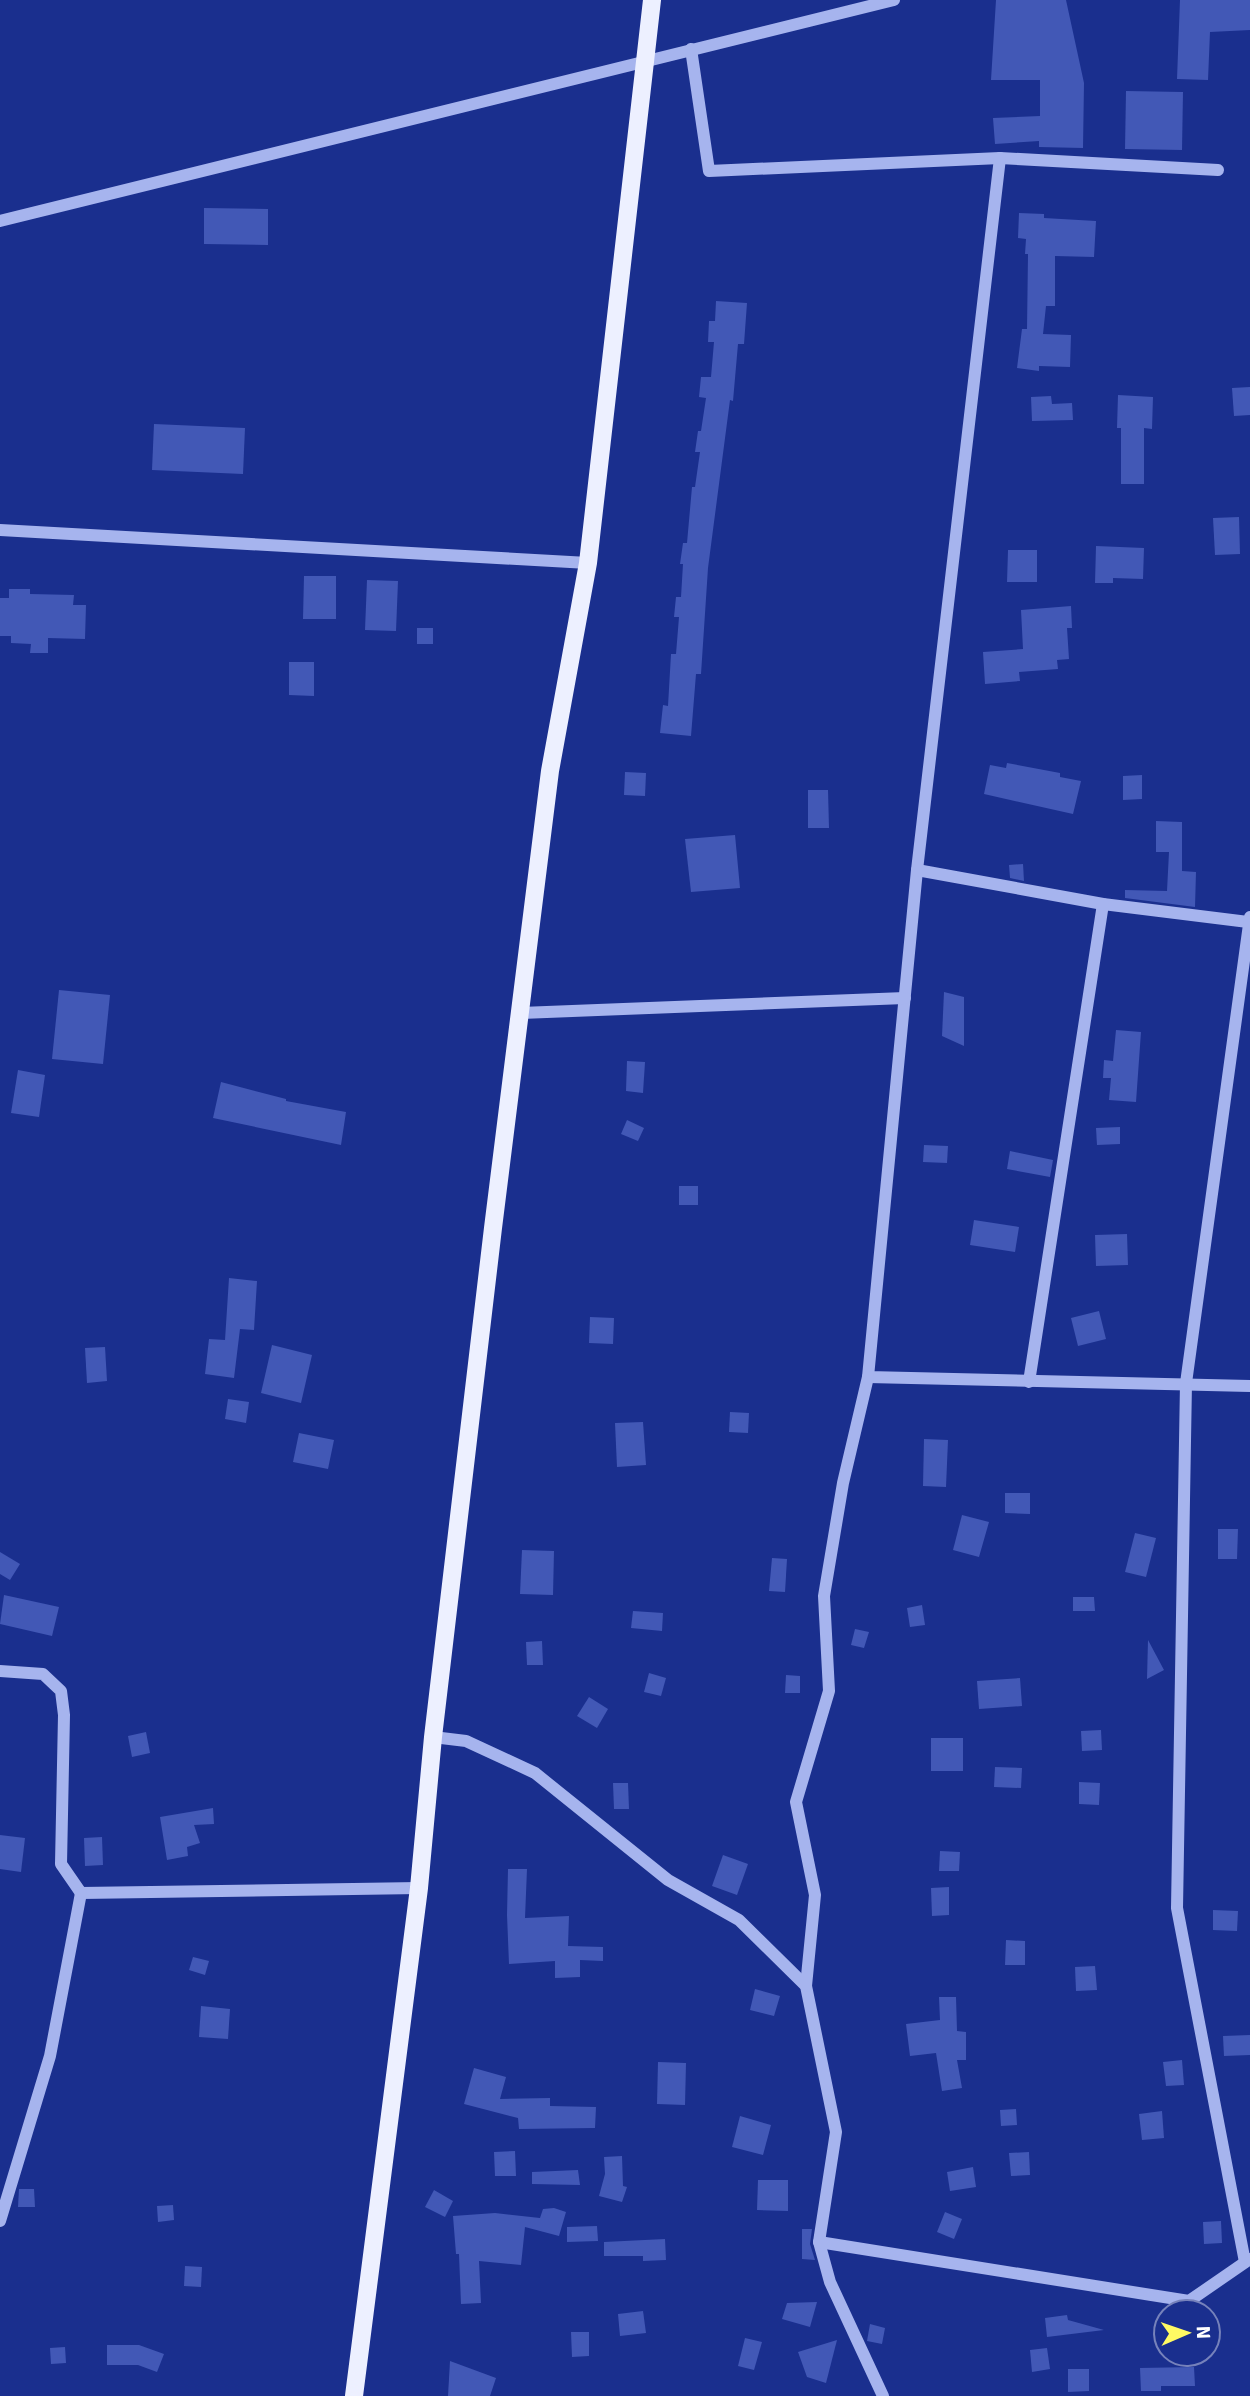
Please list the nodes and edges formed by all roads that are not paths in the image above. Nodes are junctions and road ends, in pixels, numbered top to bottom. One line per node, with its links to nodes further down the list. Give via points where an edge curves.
1 (652, 0): 4 (main road)
2 (894, 0): 3 (street)
3 (691, 49): 4 (street); 5 (street, via 709,171)
4 (645, 61): 7 (street); 9 (main road)
5 (1000, 158): 6 (street); 10 (street)
6 (1218, 170)
7 (0, 220)
8 (0, 530): 9 (street)
9 (588, 563): 14 (main road, via 550,771)
10 (917, 870): 11 (street); 13 (street)
11 (1102, 904): 12 (street); 16 (street)
12 (1249, 919): 17 (street)
13 (905, 998): 14 (street); 15 (street)
14 (521, 1013): 20 (main road)
15 (867, 1377): 16 (street); 23 (street, via 824,1596 829,1691 796,1802 815,1895)
16 (1029, 1382): 17 (street)
17 (1186, 1384): 18 (street); 26 (street, via 1177,1908)
18 (1250, 1386)
19 (0, 1671): 22 (street, via 43,1674 61,1690 61,1864)
20 (433, 1737): 21 (main road); 23 (street, via 466,1741 536,1773 668,1880 739,1920)
21 (419, 1888): 22 (street); 27 (main road)
22 (81, 1893): 24 (street, via 50,2056)
23 (806, 1986): 25 (street, via 836,2132)
24 (0, 2221)
25 (819, 2242): 26 (street, via 1189,2301); 28 (street, via 830,2282)
26 (1248, 2261)
27 (355, 2396)
28 (883, 2396)

